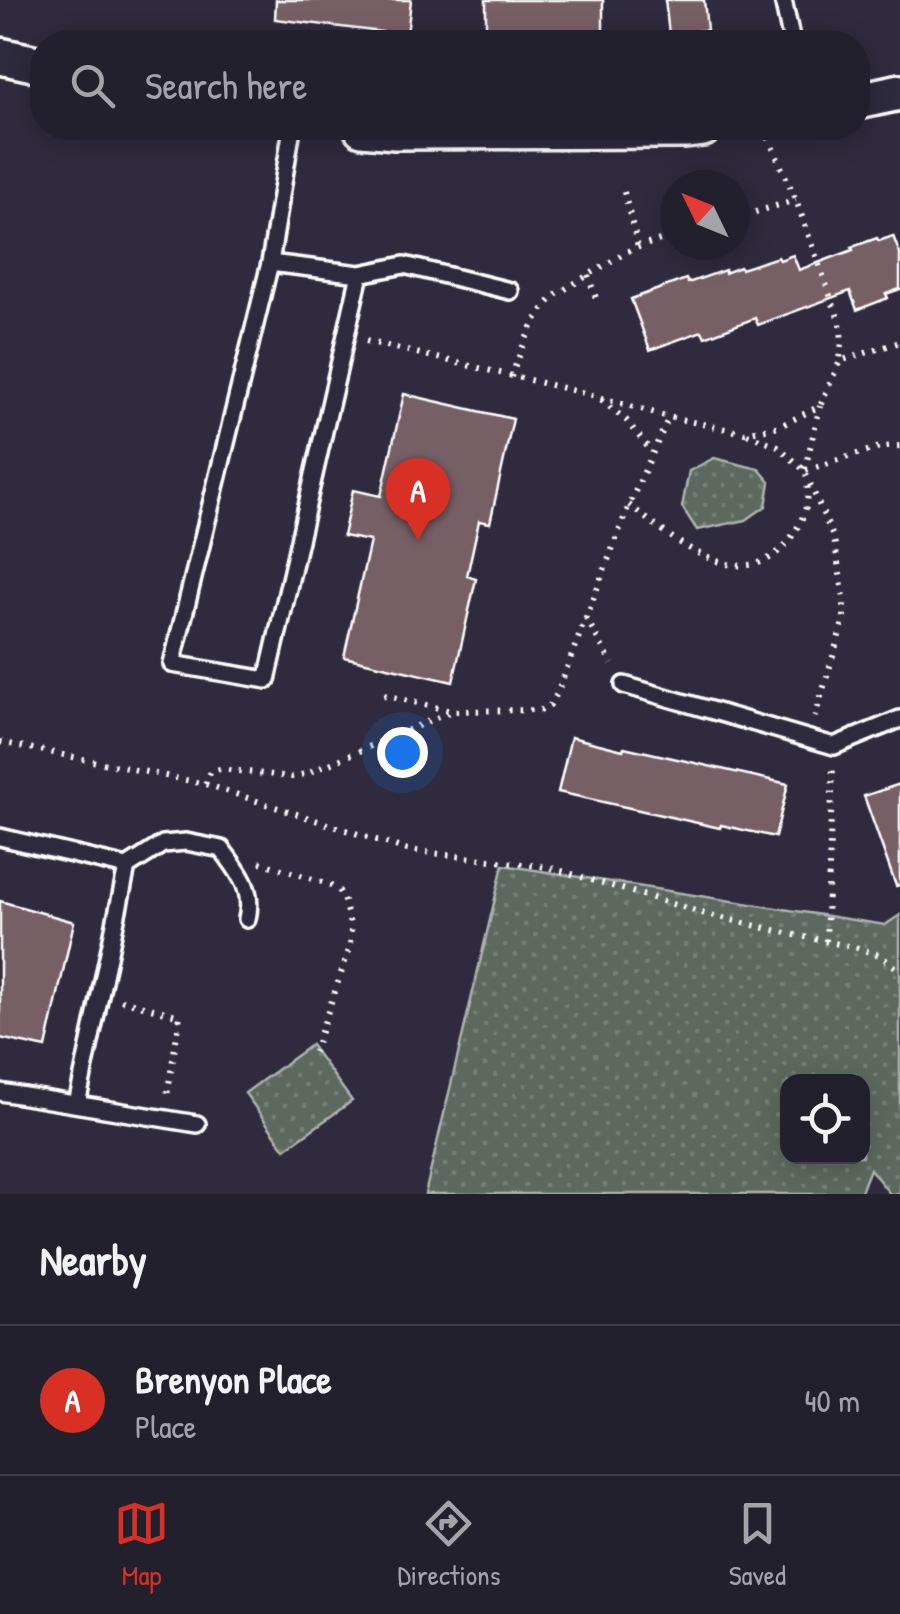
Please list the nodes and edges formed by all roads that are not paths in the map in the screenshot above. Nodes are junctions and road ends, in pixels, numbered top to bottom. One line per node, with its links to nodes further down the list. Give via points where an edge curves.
1 (784, 0): 2 (lane)
2 (790, 30)
3 (0, 56): 4 (street)
4 (30, 62)
5 (900, 92): 6 (street)
6 (870, 98)
7 (290, 140): 8 (lane)
8 (270, 263): 9 (lane); 9 (lane, via 172,664 267,680)
9 (360, 274): 10 (lane, via 404,265)
10 (510, 291)
11 (624, 685): 12 (lane, via 834,746)
12 (900, 719)
13 (0, 837): 14 (lane)
14 (128, 867): 15 (lane, via 162,844 222,849 246,884); 17 (lane)
15 (247, 920)
16 (0, 1092): 17 (lane)
17 (77, 1104): 18 (lane)
18 (197, 1124)

